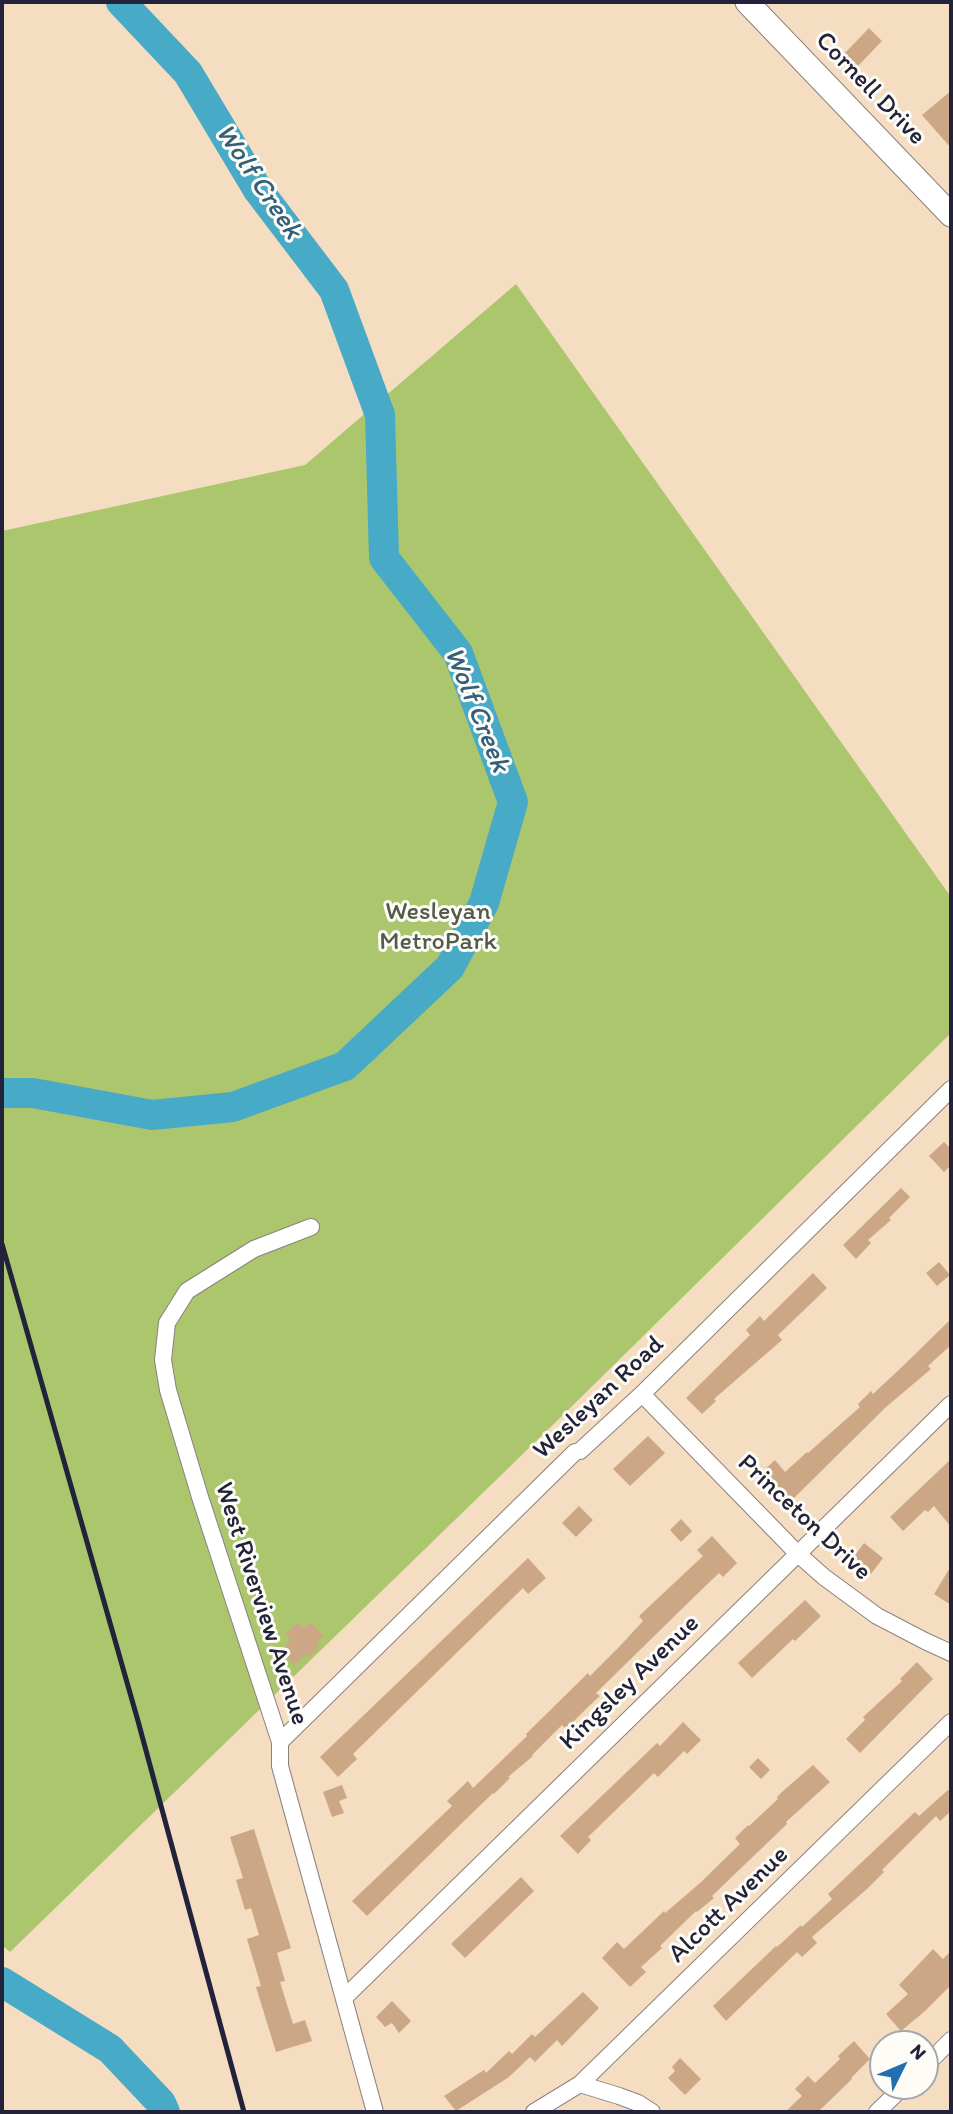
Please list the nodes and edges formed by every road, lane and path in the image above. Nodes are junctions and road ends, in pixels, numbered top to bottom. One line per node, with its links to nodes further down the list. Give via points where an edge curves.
1 (747, 2): 2 (street, Cornell Drive)
2 (948, 204)
3 (951, 1089): 5 (street, Wesleyan Road)
4 (311, 1227): 10 (street, West Riverview Avenue, via 254,1248 187,1291 167,1323 163,1360 200,1497)
5 (642, 1394): 7 (street, Princeton Drive); 10 (street, Wesleyan Road, via 575,1452)
6 (951, 1404): 7 (street, Kingsley Avenue)
7 (798, 1553): 8 (street, Princeton Drive, via 877,1616); 11 (street, Kingsley Avenue)
8 (951, 1653)
9 (951, 1722): 12 (street, Alcott Avenue)
10 (280, 1742): 11 (street, West Riverview Avenue, via 280,1766)
11 (344, 1998): 13 (street, West Riverview Avenue)
12 (580, 2084): 14 (street, Alcott Avenue); 15 (street)
13 (375, 2112)
14 (534, 2112)
15 (652, 2112)

